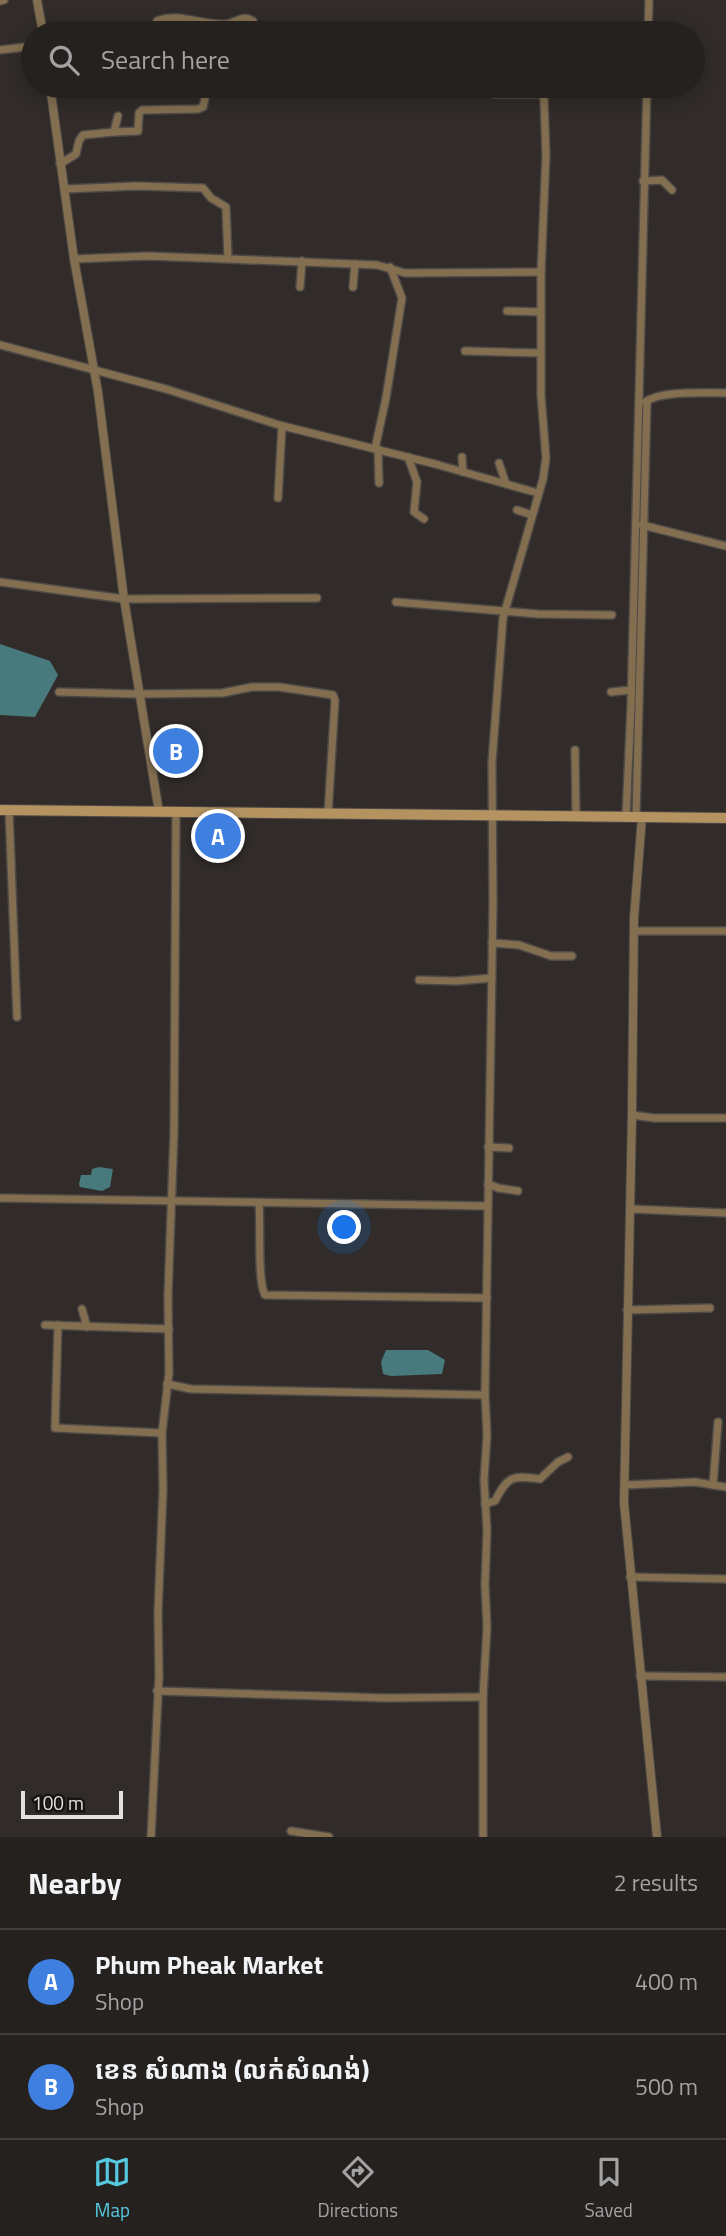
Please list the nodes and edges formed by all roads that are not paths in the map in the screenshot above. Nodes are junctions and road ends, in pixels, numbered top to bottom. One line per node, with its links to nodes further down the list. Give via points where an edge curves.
1 (37, 0): 3 (street)
2 (649, 0): 8 (street)
3 (41, 21)
4 (158, 21): 5 (street)
5 (202, 21)
6 (235, 21): 7 (street)
7 (253, 21)
8 (649, 21)
9 (21, 47): 10 (street)
10 (0, 50)
11 (52, 98): 17 (street)
12 (206, 98): 16 (street, via 198,109 142,110 138,131)
13 (543, 98): 26 (street, via 546,155)
14 (647, 98): 18 (street)
15 (118, 116): 16 (street)
16 (114, 132): 17 (street, via 83,135 76,154)
17 (60, 164): 19 (street)
18 (647, 181): 20 (street, via 665,182); 36 (street)
19 (65, 189): 21 (street); 22 (street, via 203,188 226,207)
20 (672, 190)
21 (74, 258): 22 (street); 34 (street)
22 (228, 259): 23 (street)
23 (302, 261): 24 (street); 27 (street)
24 (355, 264): 25 (street); 28 (street)
25 (390, 267): 26 (street, via 405,273); 38 (street, via 402,299)
26 (541, 272): 30 (street)
27 (300, 287)
28 (353, 287)
29 (507, 311): 30 (street)
30 (541, 312): 33 (street)
31 (0, 345): 34 (street)
32 (465, 351): 33 (street)
33 (541, 353): 45 (street, via 546,458)
34 (93, 371): 37 (street); 54 (street)
35 (726, 393): 36 (street, via 671,392)
36 (642, 402): 50 (street)
37 (282, 426): 38 (street); 46 (street)
38 (377, 449): 39 (street); 43 (street)
39 (408, 457): 42 (street); 49 (street, via 417,482 414,512)
40 (462, 457): 42 (street)
41 (499, 463): 44 (street)
42 (463, 472): 44 (street)
43 (379, 483)
44 (506, 484): 45 (street)
45 (538, 493): 48 (street)
46 (278, 498)
47 (517, 510): 48 (street)
48 (532, 515): 56 (street)
49 (424, 519)
50 (640, 525): 51 (street); 58 (street); 69 (street)
51 (726, 547)
52 (0, 582): 54 (street)
53 (317, 598): 54 (street)
54 (124, 599): 61 (street)
55 (396, 602): 56 (street)
56 (506, 610): 57 (street); 67 (street, via 492,762)
57 (612, 615)
58 (631, 690): 60 (street); 69 (street)
59 (59, 692): 61 (street)
60 (611, 692)
61 (138, 694): 64 (street); 66 (street, via 279,687 333,695)
62 (575, 750): 68 (street)
63 (4, 810): 64 (main road); 77 (street)
64 (159, 812): 65 (main road)
65 (176, 812): 66 (main road); 85 (street)
66 (328, 814): 67 (main road)
67 (493, 815): 68 (main road); 73 (street)
68 (576, 816): 69 (main road)
69 (635, 817): 70 (main road); 71 (street)
70 (726, 818)
71 (634, 931): 72 (street); 78 (street)
72 (726, 931)
73 (492, 943): 74 (street); 75 (street)
74 (572, 956)
75 (492, 978): 76 (street); 80 (street)
76 (419, 980)
77 (18, 1017)
78 (632, 1115): 79 (street); 88 (street)
79 (726, 1118)
80 (488, 1147): 81 (street); 82 (street)
81 (509, 1148)
82 (488, 1184): 83 (street); 87 (street)
83 (518, 1191)
84 (0, 1198): 85 (street)
85 (171, 1202): 86 (street); 97 (street)
86 (260, 1203): 87 (street); 90 (street, via 265,1296)
87 (488, 1206): 90 (street)
88 (630, 1209): 89 (street); 93 (street)
89 (726, 1213)
90 (487, 1297): 99 (street)
91 (710, 1308): 93 (street)
92 (82, 1310): 96 (street)
93 (627, 1310): 103 (street)
94 (45, 1325): 95 (street)
95 (58, 1325): 96 (street); 101 (street, via 55,1429)
96 (88, 1327): 97 (street)
97 (169, 1329): 98 (street)
98 (167, 1384): 99 (street, via 191,1389); 101 (street)
99 (485, 1395): 106 (street)
100 (718, 1422): 104 (street)
101 (162, 1433): 111 (street)
102 (568, 1457): 106 (street, via 540,1479 511,1478 495,1501)
103 (625, 1485): 104 (street, via 672,1481); 107 (street)
104 (713, 1485): 105 (street)
105 (726, 1487)
106 (485, 1504): 112 (street)
107 (630, 1577): 108 (street); 109 (street)
108 (726, 1579)
109 (640, 1676): 110 (street); 117 (street)
110 (726, 1677)
111 (157, 1691): 112 (street); 114 (street)
112 (483, 1697): 116 (street)
113 (291, 1831): 115 (street)
114 (152, 1837)
115 (329, 1837)
116 (483, 1837)
117 (657, 1837)

